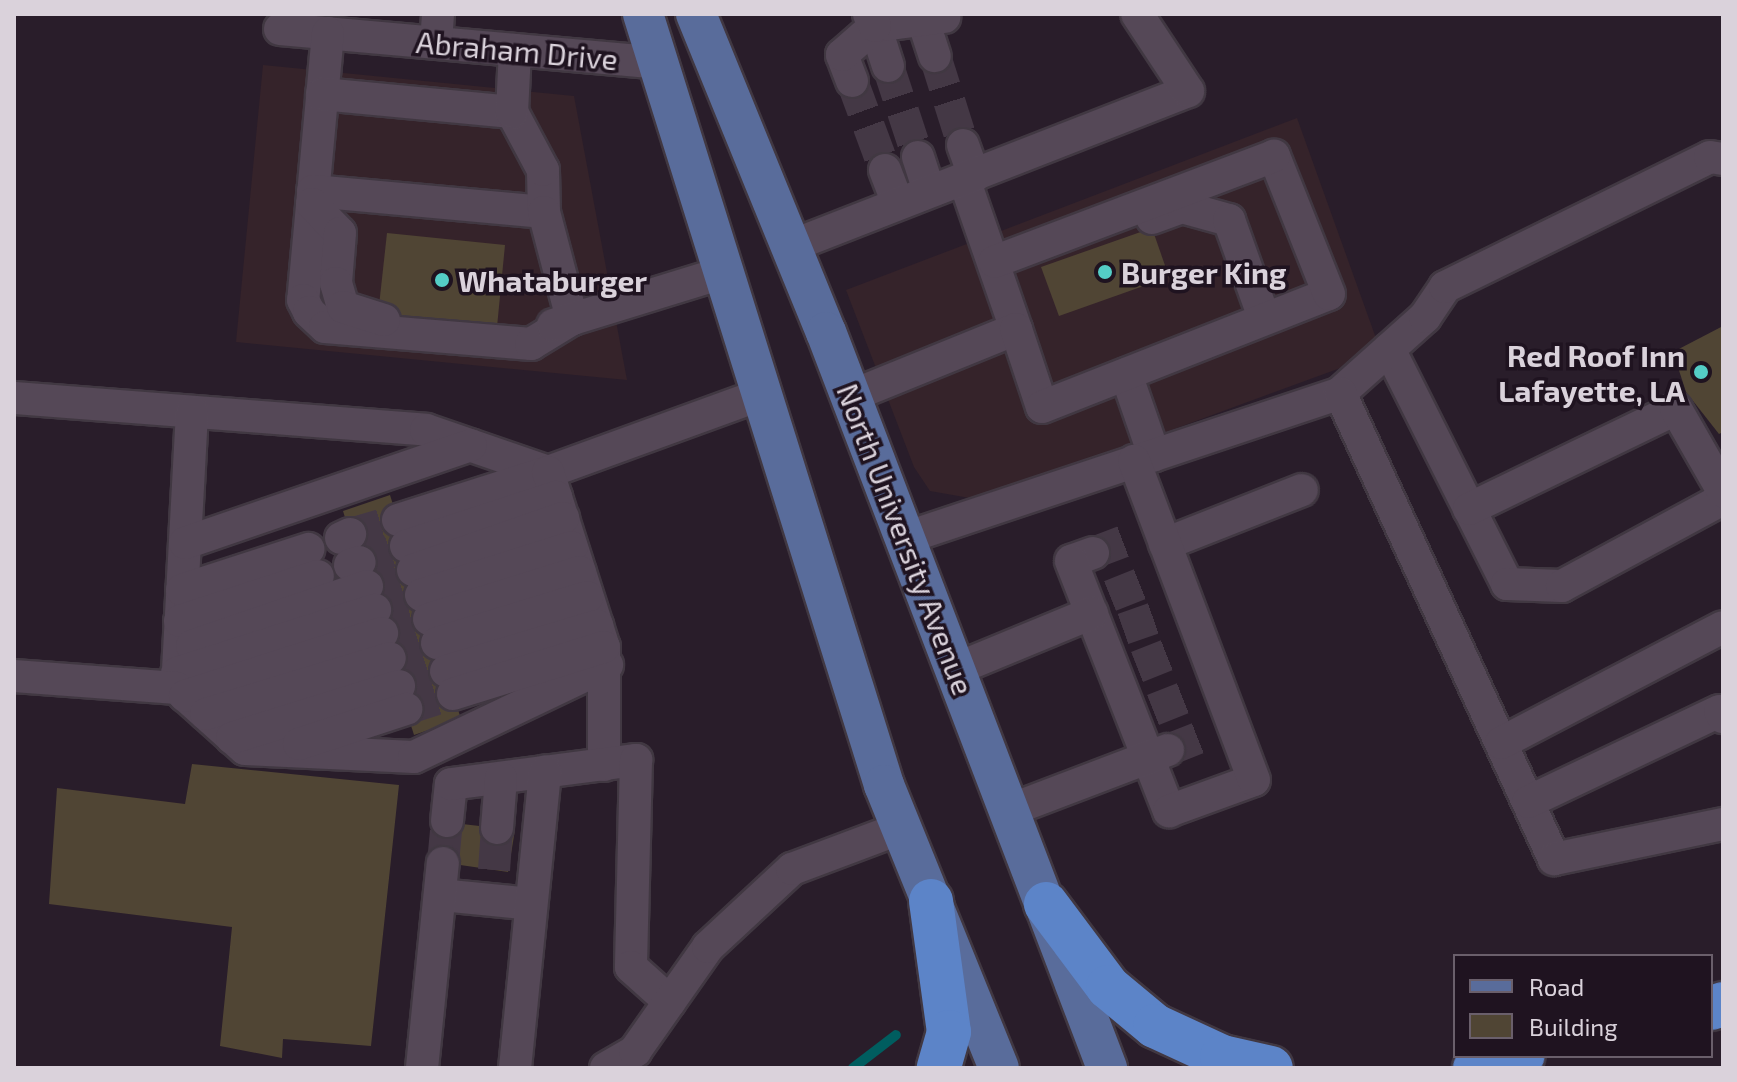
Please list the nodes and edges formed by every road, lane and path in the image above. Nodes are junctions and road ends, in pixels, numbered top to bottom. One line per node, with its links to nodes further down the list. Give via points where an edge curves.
1 (643, 14): 10 (main road)
2 (696, 14): 24 (main road, North University Avenue)
3 (1137, 14): 19 (street, via 1188,91)
4 (872, 20): 9 (street, via 933,19); 11 (street); 12 (street, via 842,55)
5 (437, 28): 7 (street, Abraham Drive); 8 (street, Abraham Drive)
6 (280, 29): 7 (street, Abraham Drive)
7 (328, 33): 13 (street)
8 (515, 50): 10 (street, Abraham Drive); 14 (street)
9 (935, 56)
10 (658, 63): 26 (main road)
11 (888, 66)
12 (852, 81)
13 (322, 94): 14 (street); 21 (street)
14 (512, 112): 23 (street, via 543,170)
15 (963, 145): 19 (street)
16 (918, 157): 20 (street)
17 (1723, 159): 30 (street, via 1710,157 1445,287)
18 (885, 170): 22 (street)
19 (969, 177): 20 (street); 25 (street)
20 (929, 190): 22 (street)
21 (312, 198): 23 (street); 28 (street, via 303,300 325,327 531,344)
22 (898, 204): 24 (street)
23 (544, 212): 28 (street)
24 (791, 246): 34 (main road, North University Avenue)
25 (994, 262): 27 (street, via 1023,265 1182,207 1229,220); 27 (street, via 1274,156 1329,294); 29 (street)
26 (722, 273): 28 (street); 33 (main road)
27 (1264, 318): 31 (street)
28 (572, 319)
29 (1016, 329): 31 (street, via 1042,407); 34 (street)
30 (1389, 349): 32 (street); 42 (street)
31 (1126, 374): 38 (street)
32 (1340, 393): 38 (street); 58 (street)
33 (760, 395): 48 (street); 69 (main road)
34 (851, 396): 43 (main road, North University Avenue)
35 (14, 398): 36 (street)
36 (192, 412): 37 (street, via 426,430); 44 (street)
37 (471, 445): 44 (street); 48 (street)
38 (1144, 458): 43 (street); 45 (street)
39 (1302, 490): 45 (street)
40 (1723, 491): 42 (street, via 1676,409)
41 (1723, 499): 42 (street, via 1562,586 1507,584)
42 (1469, 509)
43 (905, 538): 54 (main road, North University Avenue)
44 (185, 543): 53 (street)
45 (1157, 552): 60 (street, via 1220,731 1254,780 1169,811)
46 (1093, 553): 51 (street, via 1071,561)
47 (313, 562): 53 (street)
48 (579, 571): 49 (street); 49 (street); 49 (street); 49 (street); 59 (street, via 414,757); 61 (street)
49 (425, 607)
50 (372, 608): 53 (street); 53 (street); 57 (street); 59 (street)
51 (1103, 616): 54 (street); 60 (street)
52 (1723, 627): 58 (street)
53 (184, 662): 55 (street); 57 (street)
54 (956, 669): 65 (main road, North University Avenue)
55 (14, 676)
56 (1723, 717): 64 (street, via 1720,711)
57 (232, 738): 59 (street, via 245,749)
58 (1501, 743): 64 (street)
59 (277, 751)
60 (1158, 754): 65 (street)
61 (604, 765): 62 (street); 73 (street, via 636,760 631,967)
62 (545, 772): 63 (street); 71 (street)
63 (501, 778): 66 (street, via 451,784); 68 (street)
64 (1528, 802): 67 (street, via 1554,859)
65 (1010, 810): 72 (main road, North University Avenue)
66 (447, 821)
67 (1723, 824)
68 (497, 828)
69 (901, 828): 70 (main road); 73 (street, via 792,869 708,947)
70 (931, 901): 78 (highway, via 949,1032); 79 (main road)
71 (531, 904): 75 (street, via 493,885 442,879); 76 (street)
72 (1046, 904): 80 (main road, North University Avenue); 81 (highway, via 1108,987 1155,1026 1222,1057)
73 (670, 1002): 77 (street, via 635,1051)
74 (1514, 1058): 82 (highway)
75 (422, 1068)
76 (515, 1068)
77 (606, 1068)
78 (939, 1068)
79 (999, 1068)
80 (1107, 1068)
81 (1271, 1068)
82 (1475, 1068)

